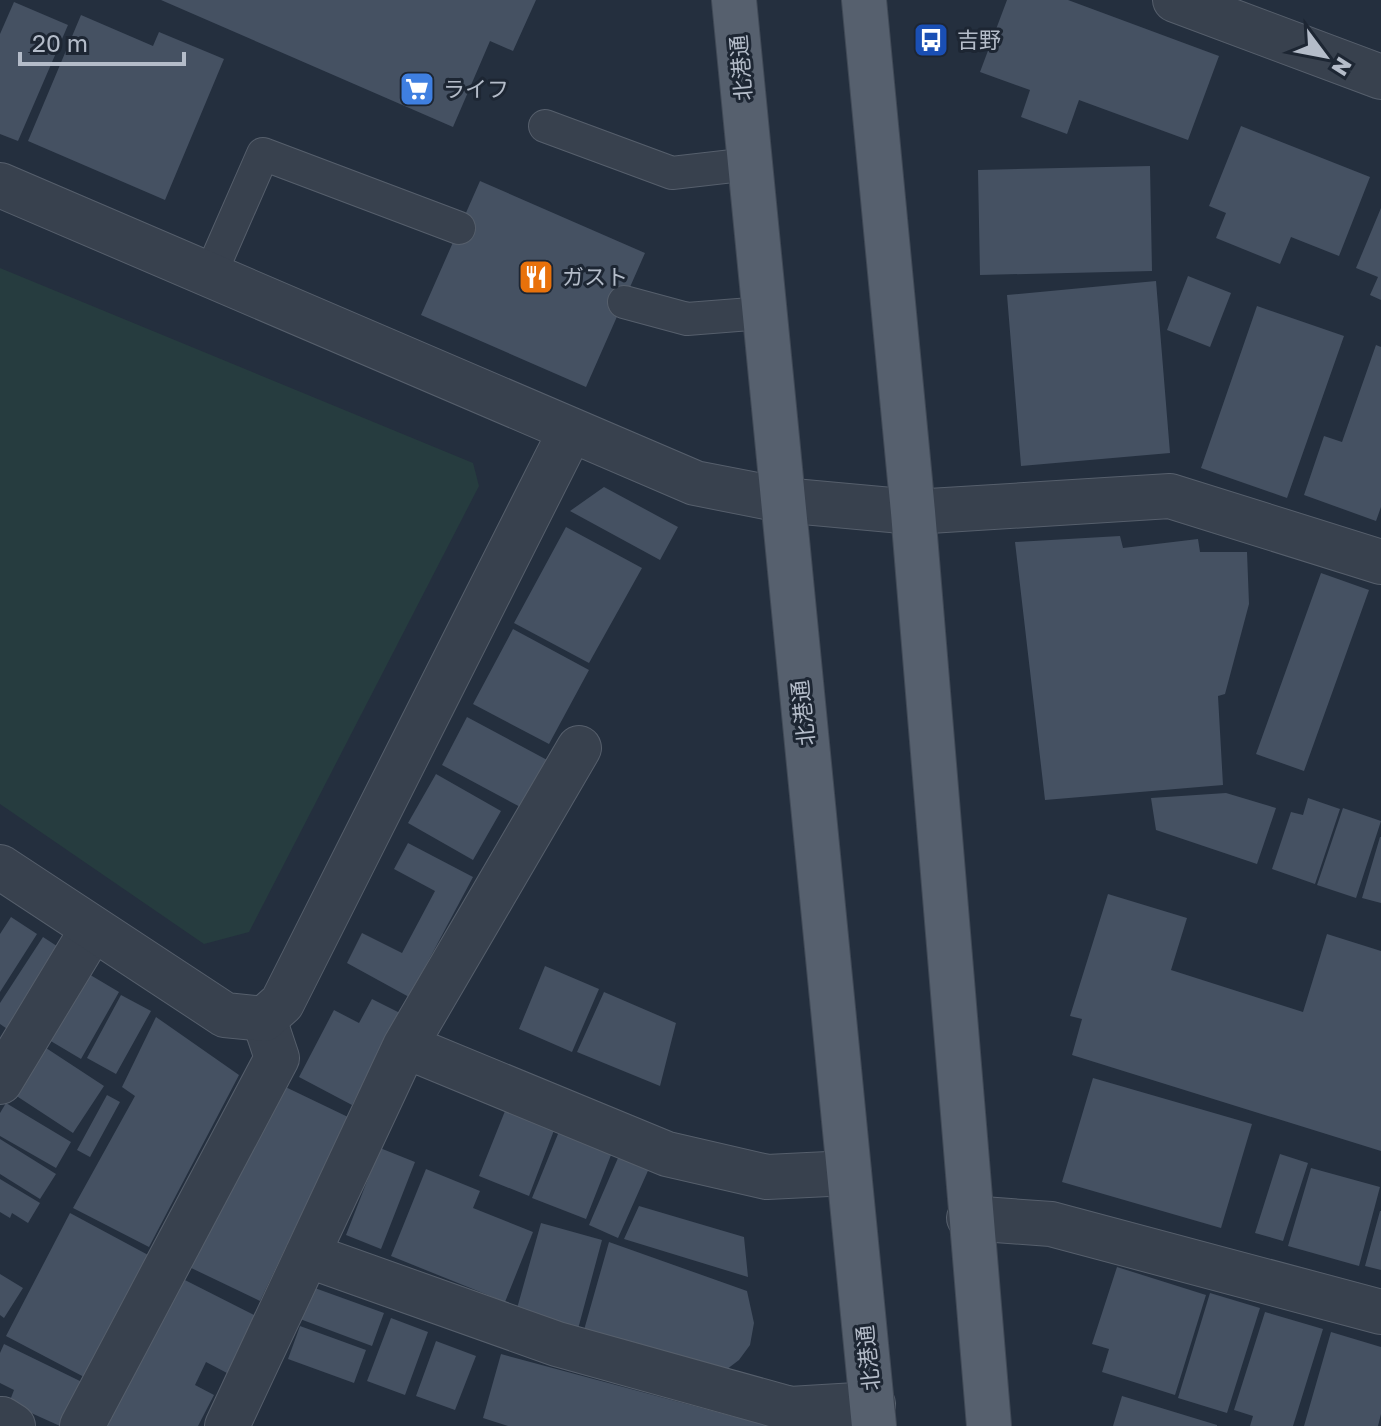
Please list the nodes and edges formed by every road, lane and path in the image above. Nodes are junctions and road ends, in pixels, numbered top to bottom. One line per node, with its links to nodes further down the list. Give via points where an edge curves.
1 (734, 0): 6 (main road, 北港通)
2 (864, 0): 14 (main road)
3 (1175, 0): 4 (street)
4 (1381, 77)
5 (545, 126): 6 (lane, via 672,173)
6 (750, 164): 11 (main road, 北港通)
7 (0, 185): 9 (street)
8 (459, 228): 9 (lane, via 263,154)
9 (210, 275): 12 (street)
10 (624, 302): 11 (lane, via 687,319)
11 (764, 313): 13 (main road, 北港通)
12 (571, 430): 13 (street, via 695,483); 19 (street, via 282,1003)
13 (782, 500): 14 (street); 22 (main road, 北港通)
14 (913, 512): 15 (street, via 1170,496); 23 (main road)
15 (1381, 562)
16 (579, 748): 20 (street)
17 (0, 867): 18 (street)
18 (92, 930): 19 (street, via 225,1015); 21 (street)
19 (264, 1019): 29 (street, via 277,1058)
20 (405, 1046): 22 (street, via 667,1154 767,1177); 24 (street)
21 (0, 1082)
22 (849, 1173): 26 (main road, 北港通)
23 (969, 1218): 25 (street, via 1051,1224); 31 (main road)
24 (307, 1255): 26 (street, via 557,1344 790,1409); 30 (street)
25 (1381, 1312)
26 (873, 1415)
27 (0, 1422): 28 (street)
28 (13, 1426)
29 (82, 1426)
30 (227, 1426)
31 (989, 1426)

